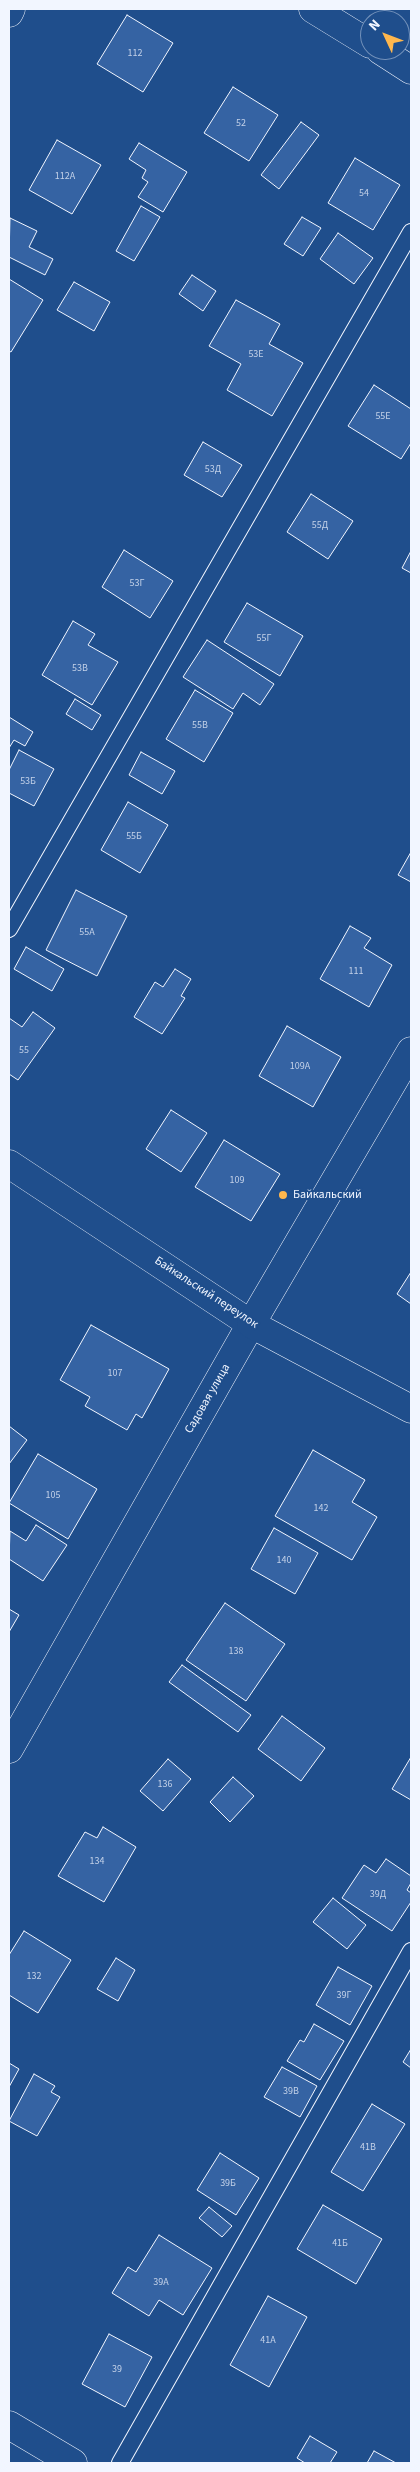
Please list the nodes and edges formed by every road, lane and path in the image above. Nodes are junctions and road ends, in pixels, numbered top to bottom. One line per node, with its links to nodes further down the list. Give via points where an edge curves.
1 (11, 9): 3 (street)
2 (313, 9): 4 (street)
3 (9, 12)
4 (360, 38)
5 (396, 60): 6 (street)
6 (411, 70)
7 (411, 232): 8 (lane)
8 (9, 929)
9 (411, 1051): 11 (street, Садовая улица)
10 (9, 1164): 11 (street, Байкальский переулок)
11 (251, 1324): 12 (street, Байкальский переулок); 13 (street, Садовая улица)
12 (411, 1409)
13 (9, 1749)
14 (411, 1951): 17 (lane)
15 (9, 2425): 16 (street)
16 (74, 2463)
17 (120, 2463)

